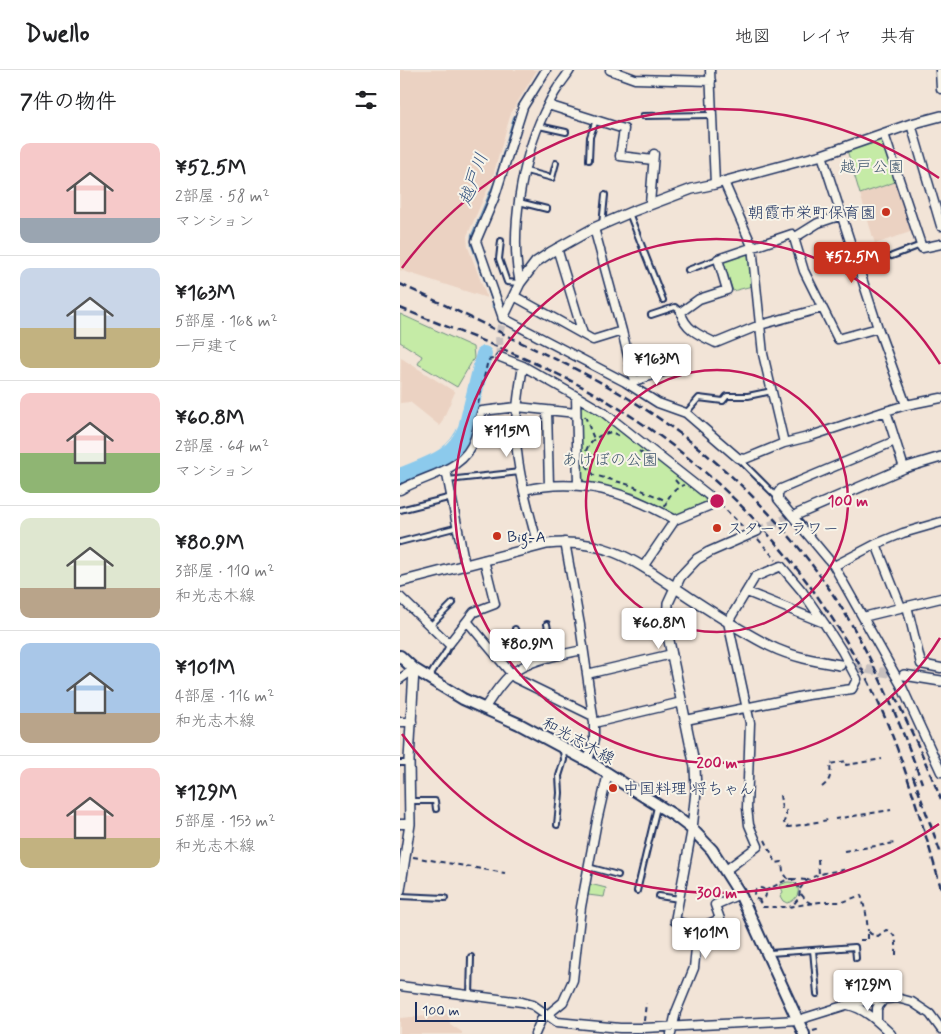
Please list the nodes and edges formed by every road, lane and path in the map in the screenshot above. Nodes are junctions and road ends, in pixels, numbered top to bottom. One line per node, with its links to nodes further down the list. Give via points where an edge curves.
1 (546, 70): 45 (street, via 523,107 498,188 476,241)
2 (570, 70): 8 (street)
3 (610, 70): 6 (street, via 635,79)
4 (710, 70): 6 (street)
5 (940, 70): 7 (street)
6 (711, 81): 9 (street)
7 (941, 89)
8 (548, 105): 12 (street); 14 (street)
9 (712, 115): 10 (lane); 21 (street)
10 (643, 116)
11 (941, 116): 13 (street)
12 (596, 120): 18 (lane, via 590,137); 24 (street, via 624,129 620,156 653,157)
13 (911, 124): 16 (street); 29 (street)
14 (539, 126): 15 (lane); 20 (street)
15 (566, 132)
16 (884, 134): 17 (street); 33 (street)
17 (822, 155): 21 (street); 27 (street)
18 (589, 160)
19 (556, 163): 20 (lane, via 552,178)
20 (526, 171): 23 (street)
21 (720, 183): 24 (street); 34 (street)
22 (605, 195): 28 (lane)
23 (519, 202): 25 (lane); 39 (street, via 515,252)
24 (650, 204): 26 (street)
25 (547, 209)
26 (629, 212): 28 (street); 41 (lane)
27 (842, 215): 30 (street); 47 (street)
28 (598, 226): 35 (street); 48 (street)
29 (941, 226)
30 (794, 238): 34 (street, via 792,234); 42 (street, via 804,271)
31 (501, 241): 39 (lane, via 499,259 507,282)
32 (941, 244): 33 (street, via 922,248)
33 (921, 245): 36 (lane)
34 (752, 246): 37 (street); 46 (street)
35 (557, 248): 39 (street, via 536,262); 49 (street)
36 (892, 256)
37 (718, 259): 38 (lane); 43 (street, via 727,290 699,299)
38 (688, 270)
39 (520, 283): 40 (street)
40 (514, 296): 45 (street); 49 (street)
41 (663, 300)
42 (822, 308): 46 (street); 47 (street, via 838,339)
43 (681, 312): 44 (lane, via 675,307); 46 (street, via 683,320 698,335 716,343)
44 (651, 315)
45 (504, 318): 53 (street)
46 (760, 325): 54 (street)
47 (878, 328): 58 (street)
48 (622, 331): 49 (street, via 593,340); 53 (street)
49 (584, 334)
50 (500, 356): 51 (street); 57 (path, via 488,360)
51 (523, 366): 55 (street); 59 (street)
52 (673, 369): 53 (street)
53 (633, 384): 64 (street, via 658,403)
54 (772, 391): 64 (lane, via 727,396 723,401 699,398); 72 (street)
55 (576, 396): 63 (street); 84 (street, via 603,412)
56 (941, 398): 58 (street)
57 (478, 405)
58 (906, 405): 62 (street)
59 (517, 407): 60 (street); 68 (street); 71 (street, via 482,410)
60 (547, 410): 63 (street); 86 (street)
61 (590, 411): 69 (path, via 584,415)
62 (886, 411): 70 (street); 72 (street)
63 (576, 413): 85 (street)
64 (686, 413): 76 (street)
65 (607, 426): 66 (path)
66 (611, 432): 67 (path); 69 (path)
67 (624, 438)
68 (516, 439): 71 (street); 81 (street)
69 (594, 440): 74 (path)
70 (895, 441): 79 (street); 91 (street, via 781,489)
71 (472, 443): 80 (street, via 464,457)
72 (784, 443): 76 (street, via 745,459)
73 (635, 447): 78 (path, via 645,457)
74 (584, 453)
75 (941, 457): 79 (street)
76 (738, 458): 91 (lane)
77 (585, 459): 92 (path, via 594,475 630,485)
78 (654, 460)
79 (904, 468): 96 (street)
80 (446, 470): 83 (street); 88 (street)
81 (520, 472): 83 (lane); 89 (street)
82 (674, 479): 87 (path)
83 (448, 480): 90 (street)
84 (691, 482): 87 (path); 93 (street)
85 (578, 485): 86 (street); 95 (street, via 633,498)
86 (549, 486): 89 (street)
87 (680, 486): 92 (path)
88 (400, 490)
89 (524, 490): 105 (street)
90 (452, 497): 94 (lane); 99 (street)
91 (778, 498): 109 (street)
92 (667, 501): 95 (path)
93 (713, 502): 97 (street); 100 (path, via 719,503)
94 (400, 510)
95 (664, 514): 97 (street)
96 (798, 514)
97 (675, 520): 110 (street)
98 (941, 522): 104 (street)
99 (458, 527): 102 (lane); 107 (street)
100 (746, 530)
101 (757, 535): 108 (path); 112 (street, via 697,559)
102 (400, 542)
103 (564, 542): 105 (street); 110 (street, via 606,548); 128 (street)
104 (876, 544): 109 (street); 117 (street)
105 (538, 546): 106 (street)
106 (484, 560): 107 (street); 119 (street, via 495,604 474,612)
107 (466, 565): 111 (street)
108 (781, 566): 113 (street, via 755,577); 121 (street)
109 (834, 566): 118 (street)
110 (643, 567): 112 (street)
111 (400, 582)
112 (674, 587): 120 (street); 125 (street, via 668,603)
113 (747, 592): 120 (street); 121 (street)
114 (400, 597): 123 (street)
115 (941, 598): 117 (street)
116 (453, 603): 123 (lane)
117 (904, 607): 118 (street); 134 (street, via 921,664)
118 (863, 616): 153 (street, via 901,685)
119 (466, 622): 127 (street); 136 (street)
120 (728, 622): 133 (street, via 791,654); 143 (street)
121 (824, 623): 143 (street, via 857,679 852,690)
122 (547, 624): 131 (lane)
123 (430, 626): 127 (street)
124 (634, 627): 125 (lane, via 635,635)
125 (666, 628): 129 (street)
126 (515, 629): 132 (lane)
127 (448, 644): 140 (lane, via 447,652)
128 (583, 650): 131 (street); 137 (street)
129 (672, 654): 137 (street); 142 (street)
130 (400, 656): 135 (main road, 和光志木線)
131 (553, 657): 132 (street)
132 (528, 665): 136 (street)
133 (840, 665)
134 (941, 668)
135 (414, 669): 139 (street); 140 (main road, 和光志木線); 148 (street)
136 (511, 674): 144 (street); 145 (street)
137 (587, 674): 145 (street)
138 (904, 675): 141 (street)
139 (400, 679)
140 (430, 680): 144 (main road, 和光志木線)
141 (941, 681)
142 (682, 702): 145 (street); 146 (street)
143 (746, 708): 146 (street); 173 (street, via 750,723 747,808 758,846)
144 (484, 709): 149 (main road, 和光志木線)
145 (593, 719): 151 (street, via 594,740)
146 (686, 720): 165 (street, via 695,767)
147 (400, 722): 148 (street)
148 (412, 722): 152 (street)
149 (562, 747): 151 (main road, 和光志木線); 164 (lane, via 564,760 559,776)
150 (882, 759): 155 (path, via 846,765 846,761 830,764 829,781)
151 (588, 761): 154 (main road, 和光志木線)
152 (405, 763): 157 (street)
153 (941, 771)
154 (608, 773): 158 (main road, 和光志木線); 171 (street)
155 (822, 787)
156 (780, 794): 162 (path, via 782,810 786,811 786,826)
157 (410, 801): 159 (lane, via 435,801); 163 (street)
158 (657, 804): 165 (main road, 和光志木線); 182 (lane)
159 (436, 809)
160 (891, 810): 161 (path)
161 (835, 819)
162 (828, 820)
163 (405, 824): 169 (street)
164 (557, 825)
165 (692, 829): 173 (main road, 和光志木線); 189 (street)
166 (761, 834): 177 (path, via 776,863 782,862)
167 (895, 843): 168 (path)
168 (844, 851)
169 (406, 855): 174 (path); 181 (street)
170 (818, 859): 175 (path)
171 (588, 867): 176 (lane); 209 (street, via 573,980 563,1002)
172 (847, 869): 175 (path)
173 (726, 870): 184 (main road, 和光志木線)
174 (505, 873)
175 (819, 874): 179 (path)
176 (618, 875)
177 (788, 879): 178 (path); 183 (path)
178 (792, 879): 179 (path); 180 (path)
179 (807, 880): 180 (path)
180 (800, 889): 185 (path)
181 (400, 890)
182 (637, 890)
183 (765, 891): 190 (path, via 764,897); 190 (path, via 755,890 753,893)
184 (740, 894): 193 (street, via 715,905 720,918); 197 (main road, 和光志木線)
185 (800, 894): 191 (path); 192 (path)
186 (400, 896): 188 (lane)
187 (659, 896): 189 (lane)
188 (445, 898)
189 (679, 899): 193 (street, via 674,921)
190 (758, 899): 192 (path, via 763,907)
191 (812, 904): 192 (path); 194 (path, via 843,902 861,895)
192 (793, 905)
193 (698, 928): 215 (street, via 694,968)
194 (868, 931): 195 (path, via 868,940); 198 (path, via 875,936 886,930 893,934)
195 (860, 940)
196 (813, 950): 197 (lane); 200 (lane, via 855,947); 204 (lane)
197 (767, 954): 210 (main road, 和光志木線)
198 (896, 955)
199 (471, 957): 205 (lane)
200 (856, 958)
201 (898, 975): 203 (path)
202 (400, 986): 205 (street)
203 (899, 990)
204 (817, 994)
205 (470, 995): 209 (street, via 529,1003)
206 (884, 999): 208 (street); 211 (street, via 877,1008); 214 (street, via 912,1002 930,1014)
207 (646, 1003): 212 (path)
208 (848, 1006): 210 (street); 211 (street, via 861,1009)
209 (546, 1015): 212 (street, via 563,1023); 217 (street)
210 (798, 1020): 215 (street); 216 (main road, 和光志木線)
211 (876, 1021): 218 (street)
212 (644, 1028): 215 (street)
213 (820, 1029): 216 (path)
214 (941, 1029)
215 (671, 1031)
216 (808, 1032)
217 (535, 1034)
218 (891, 1034)

